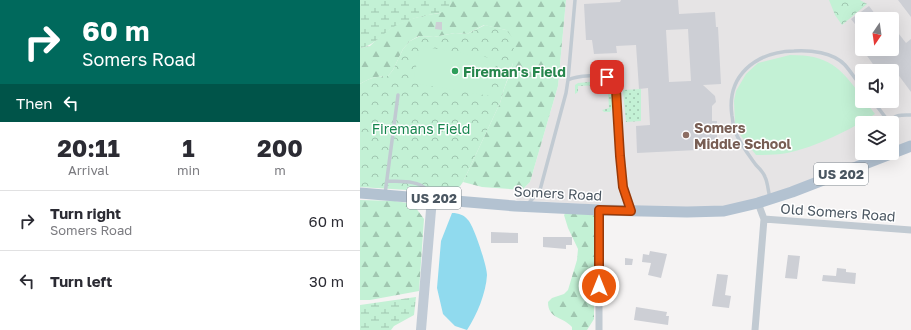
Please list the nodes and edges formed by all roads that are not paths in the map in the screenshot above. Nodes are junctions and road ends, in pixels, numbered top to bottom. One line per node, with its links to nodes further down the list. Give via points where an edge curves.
1 (575, 0): 3 (lane)
2 (855, 78): 12 (lane, via 844,64 824,54 807,50 786,51 759,59 745,69 732,92 730,108 734,130 766,177)
3 (568, 80): 14 (lane, via 540,190); 16 (lane, via 601,76 610,79 614,84 623,187)
4 (398, 95): 8 (lane)
5 (878, 108): 6 (lane, via 889,122 899,115)
6 (911, 115)
7 (911, 146): 12 (main road, Somers Road / US 202)
8 (387, 180): 10 (lane); 11 (lane, via 422,185)
9 (360, 193): 10 (main road, Somers Road / US 202)
10 (385, 195): 11 (main road, Somers Road / US 202)
11 (429, 198): 14 (main road, Somers Road / US 202); 19 (street)
12 (770, 199): 13 (main road, Somers Road / US 202)
13 (758, 203): 16 (main road, Somers Road / US 202, via 724,211); 17 (street)
14 (526, 206): 15 (main road, Somers Road / US 202)
15 (599, 210): 16 (main road, Somers Road / US 202); 20 (street)
16 (631, 211)
17 (764, 219): 18 (street, Old Somers Road); 21 (street)
18 (911, 230)
19 (421, 330)
20 (599, 330)
21 (755, 330)

